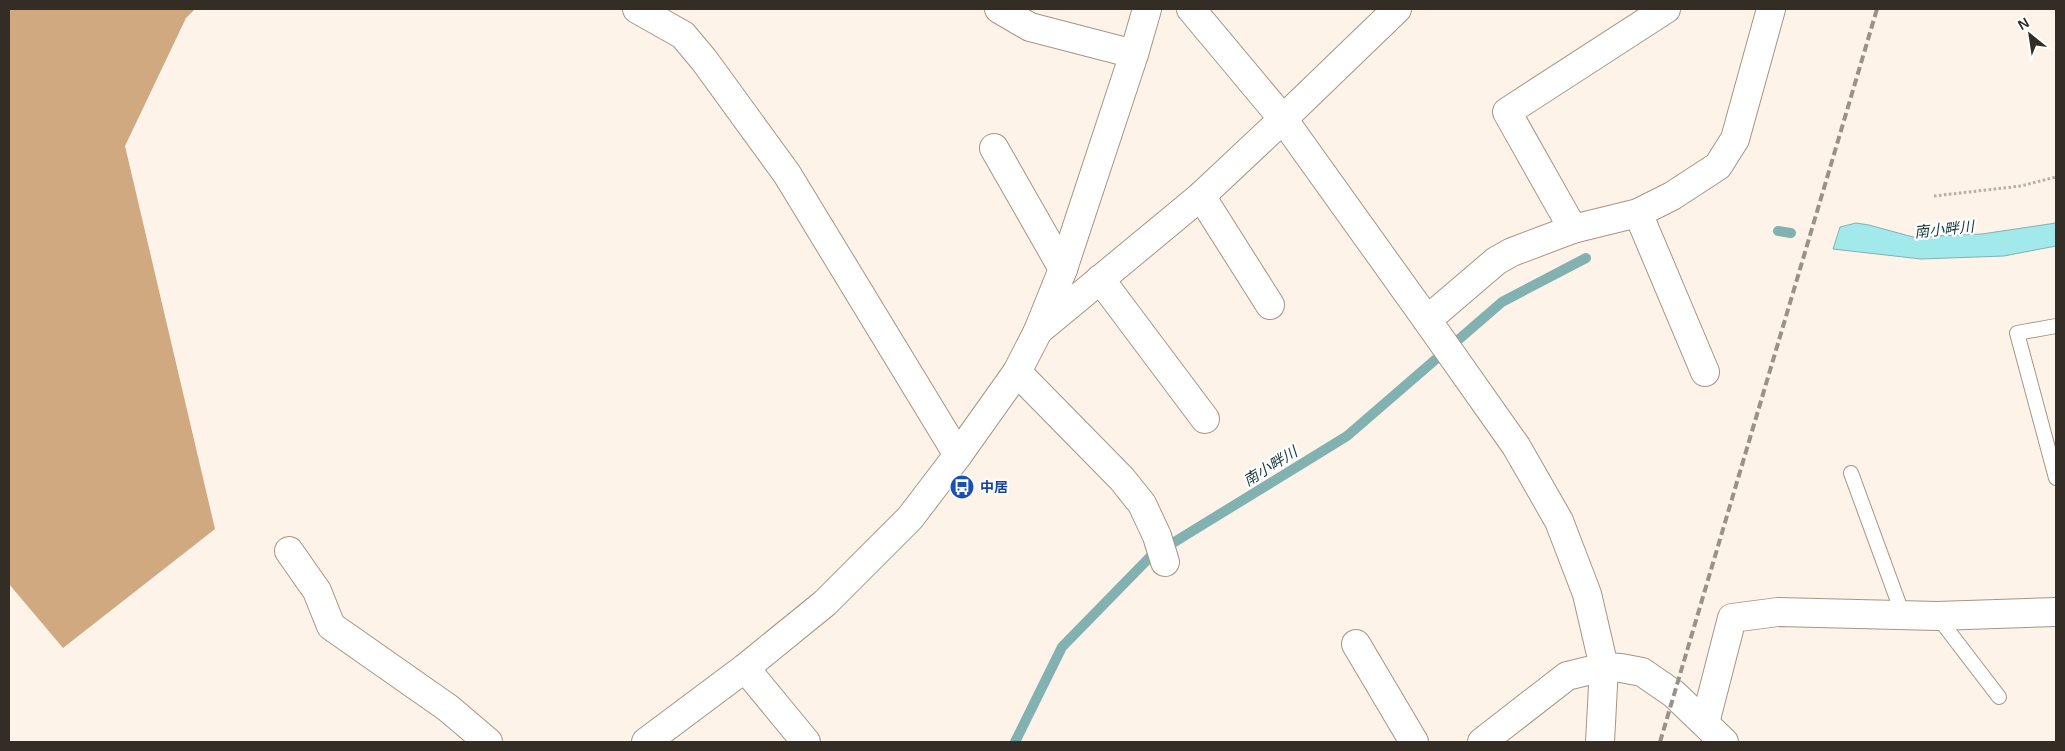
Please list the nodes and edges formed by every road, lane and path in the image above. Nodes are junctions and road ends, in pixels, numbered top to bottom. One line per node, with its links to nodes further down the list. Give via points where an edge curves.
1 (637, 9): 25 (street, via 683,35 787,174)
2 (999, 9): 8 (street, via 1030,27)
3 (1147, 9): 8 (street)
4 (1192, 9): 9 (street)
5 (1397, 9): 9 (street)
6 (1666, 9): 15 (street, via 1507,112)
7 (1771, 9): 14 (street, via 1735,139 1718,166 1672,196)
8 (1134, 54): 16 (street)
9 (1283, 119): 12 (street); 20 (street)
10 (994, 148): 16 (street)
11 (2056, 178): 13 (path, via 2021,186)
12 (1200, 196): 17 (street); 18 (street)
13 (1934, 196)
14 (1638, 213): 15 (street); 23 (street)
15 (1574, 229): 20 (street, via 1496,261)
16 (1063, 269): 21 (street)
17 (1100, 279): 21 (street); 24 (street)
18 (1270, 305)
19 (2056, 326): 27 (lane, via 2017,333)
20 (1433, 328): 35 (street, via 1516,446 1559,522 1587,594)
21 (1038, 331): 22 (street)
22 (1017, 372): 25 (street); 29 (street, via 1122,479 1142,504)
23 (1705, 372)
24 (1205, 419)
25 (958, 455): 34 (street, via 910,518 825,603)
26 (1851, 473): 31 (lane)
27 (2056, 478)
28 (289, 551): 38 (street, via 316,591 331,626 448,708)
29 (1165, 562)
30 (2056, 612): 32 (street)
31 (1903, 615): 32 (street); 37 (street, via 1778,612 1732,618)
32 (1937, 616): 36 (lane)
33 (1356, 644): 41 (street)
34 (745, 668): 39 (street); 40 (street)
35 (1604, 668): 37 (street, via 1642,672 1674,694); 42 (street, via 1567,676); 43 (street)
36 (1999, 697)
37 (1715, 733)
38 (488, 742)
39 (646, 742)
40 (806, 742)
41 (1414, 742)
42 (1482, 742)
43 (1600, 742)

